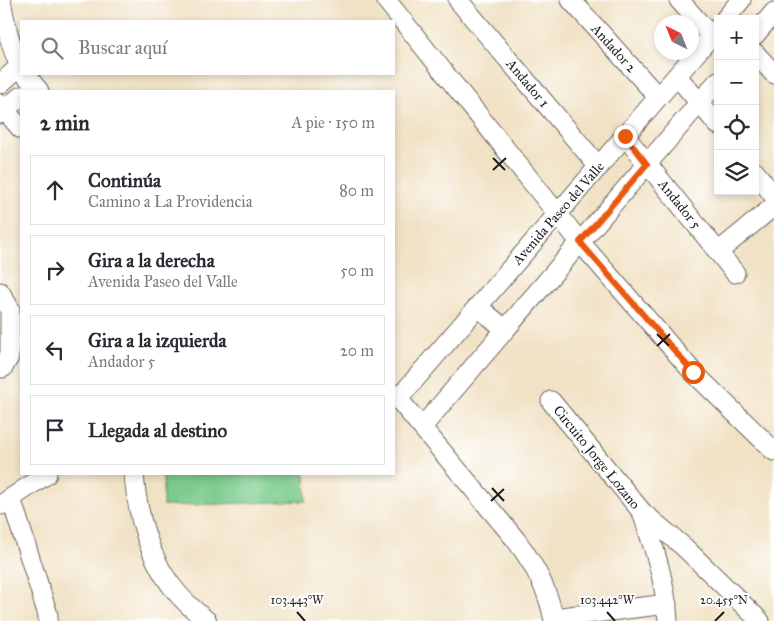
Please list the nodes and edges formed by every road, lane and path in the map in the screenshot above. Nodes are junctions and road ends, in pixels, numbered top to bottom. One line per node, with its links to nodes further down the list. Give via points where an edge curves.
1 (1, 0): 12 (street, via 4,20)
2 (386, 0): 29 (street)
3 (458, 0): 25 (street, Andador 1)
4 (571, 0): 18 (street, Andador 2)
5 (679, 0): 10 (street)
6 (741, 0): 8 (street)
7 (774, 12): 9 (street)
8 (728, 15)
9 (759, 30)
10 (714, 32): 14 (street, Avenida Paseo del Valle)
11 (759, 57): 13 (street)
12 (20, 66)
13 (774, 74)
14 (677, 76): 18 (street, Avenida Paseo del Valle); 19 (street)
15 (27, 82): 16 (street); 20 (street)
16 (0, 84)
17 (714, 86): 19 (street)
18 (658, 97): 23 (street, Avenida Paseo del Valle)
19 (700, 103): 21 (street); 24 (street)
20 (2, 109): 22 (street)
21 (714, 120)
22 (20, 128)
23 (625, 136): 24 (street, Andador 5); 25 (street, Avenida Paseo del Valle)
24 (647, 164): 30 (street); 31 (street, Andador 5)
25 (599, 167): 29 (street, Avenida Paseo del Valle)
26 (759, 177): 27 (street)
27 (774, 196)
28 (774, 206): 31 (street)
29 (558, 214): 30 (street); 34 (street, Avenida Paseo del Valle)
30 (580, 242): 35 (street); 40 (street, via 693,372)
31 (718, 252): 32 (street, Andador 5)
32 (735, 273)
33 (0, 292): 36 (street, via 10,309 10,350)
34 (478, 307): 35 (street); 37 (street, Avenida Paseo del Valle)
35 (505, 329): 39 (street)
36 (3, 368)
37 (396, 396): 39 (street)
38 (551, 401): 44 (street, Circuito Jorge Lozano)
39 (422, 427): 46 (street, via 532,562 545,589)
40 (774, 451)
41 (46, 475): 43 (street)
42 (134, 475): 48 (street, via 136,502 153,554 178,594)
43 (6, 502): 47 (street)
44 (642, 512): 45 (street, Circuito Jorge Lozano, via 657,559); 49 (street, Circuito Jorge Lozano)
45 (667, 613): 46 (street, Circuito Jorge Lozano)
46 (554, 620)
47 (48, 621)
48 (207, 621)
49 (760, 621)

